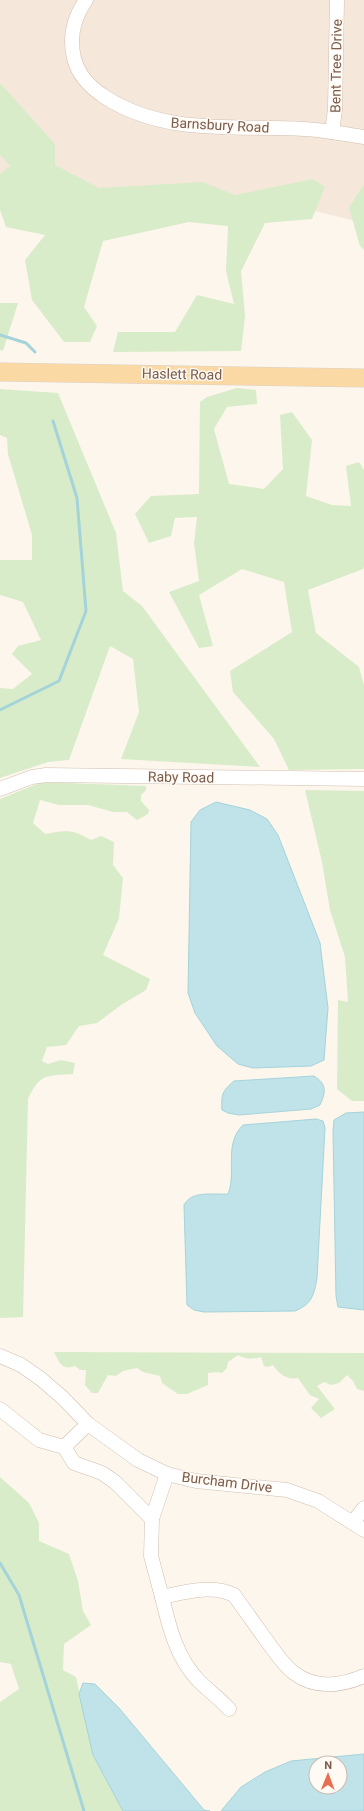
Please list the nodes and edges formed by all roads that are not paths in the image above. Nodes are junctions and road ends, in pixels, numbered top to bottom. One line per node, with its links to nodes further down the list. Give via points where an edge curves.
1 (86, 0): 3 (street, Barnsbury Road, via 78,13 73,30 72,47 75,61 88,83 116,104 145,116 182,125)
2 (337, 0): 3 (street, Bent Tree Drive, via 335,109)
3 (332, 132): 4 (street, Barnsbury Road)
4 (364, 137)
5 (0, 372): 6 (main road, Haslett Road)
6 (364, 378)
7 (364, 779): 8 (street, Raby Road, via 46,775 32,777)
8 (0, 790)
9 (0, 1356): 11 (street, Burcham Drive, via 21,1365 41,1379)
10 (0, 1409): 12 (street, via 39,1440)
11 (88, 1424): 12 (street); 13 (street, Burcham Drive, via 138,1460)
12 (64, 1447): 15 (street, via 74,1463 102,1473 116,1482)
13 (167, 1474): 15 (street); 16 (street, Burcham Drive, via 196,1481 287,1490 318,1501)
14 (364, 1508): 16 (street)
15 (152, 1519): 17 (street, via 150,1556)
16 (358, 1526)
17 (162, 1597): 18 (street, via 187,1591 224,1590 234,1594 293,1673 309,1681 328,1685 350,1682); 19 (street, via 170,1632 182,1659 198,1680)
18 (364, 1676)
19 (229, 1709)

